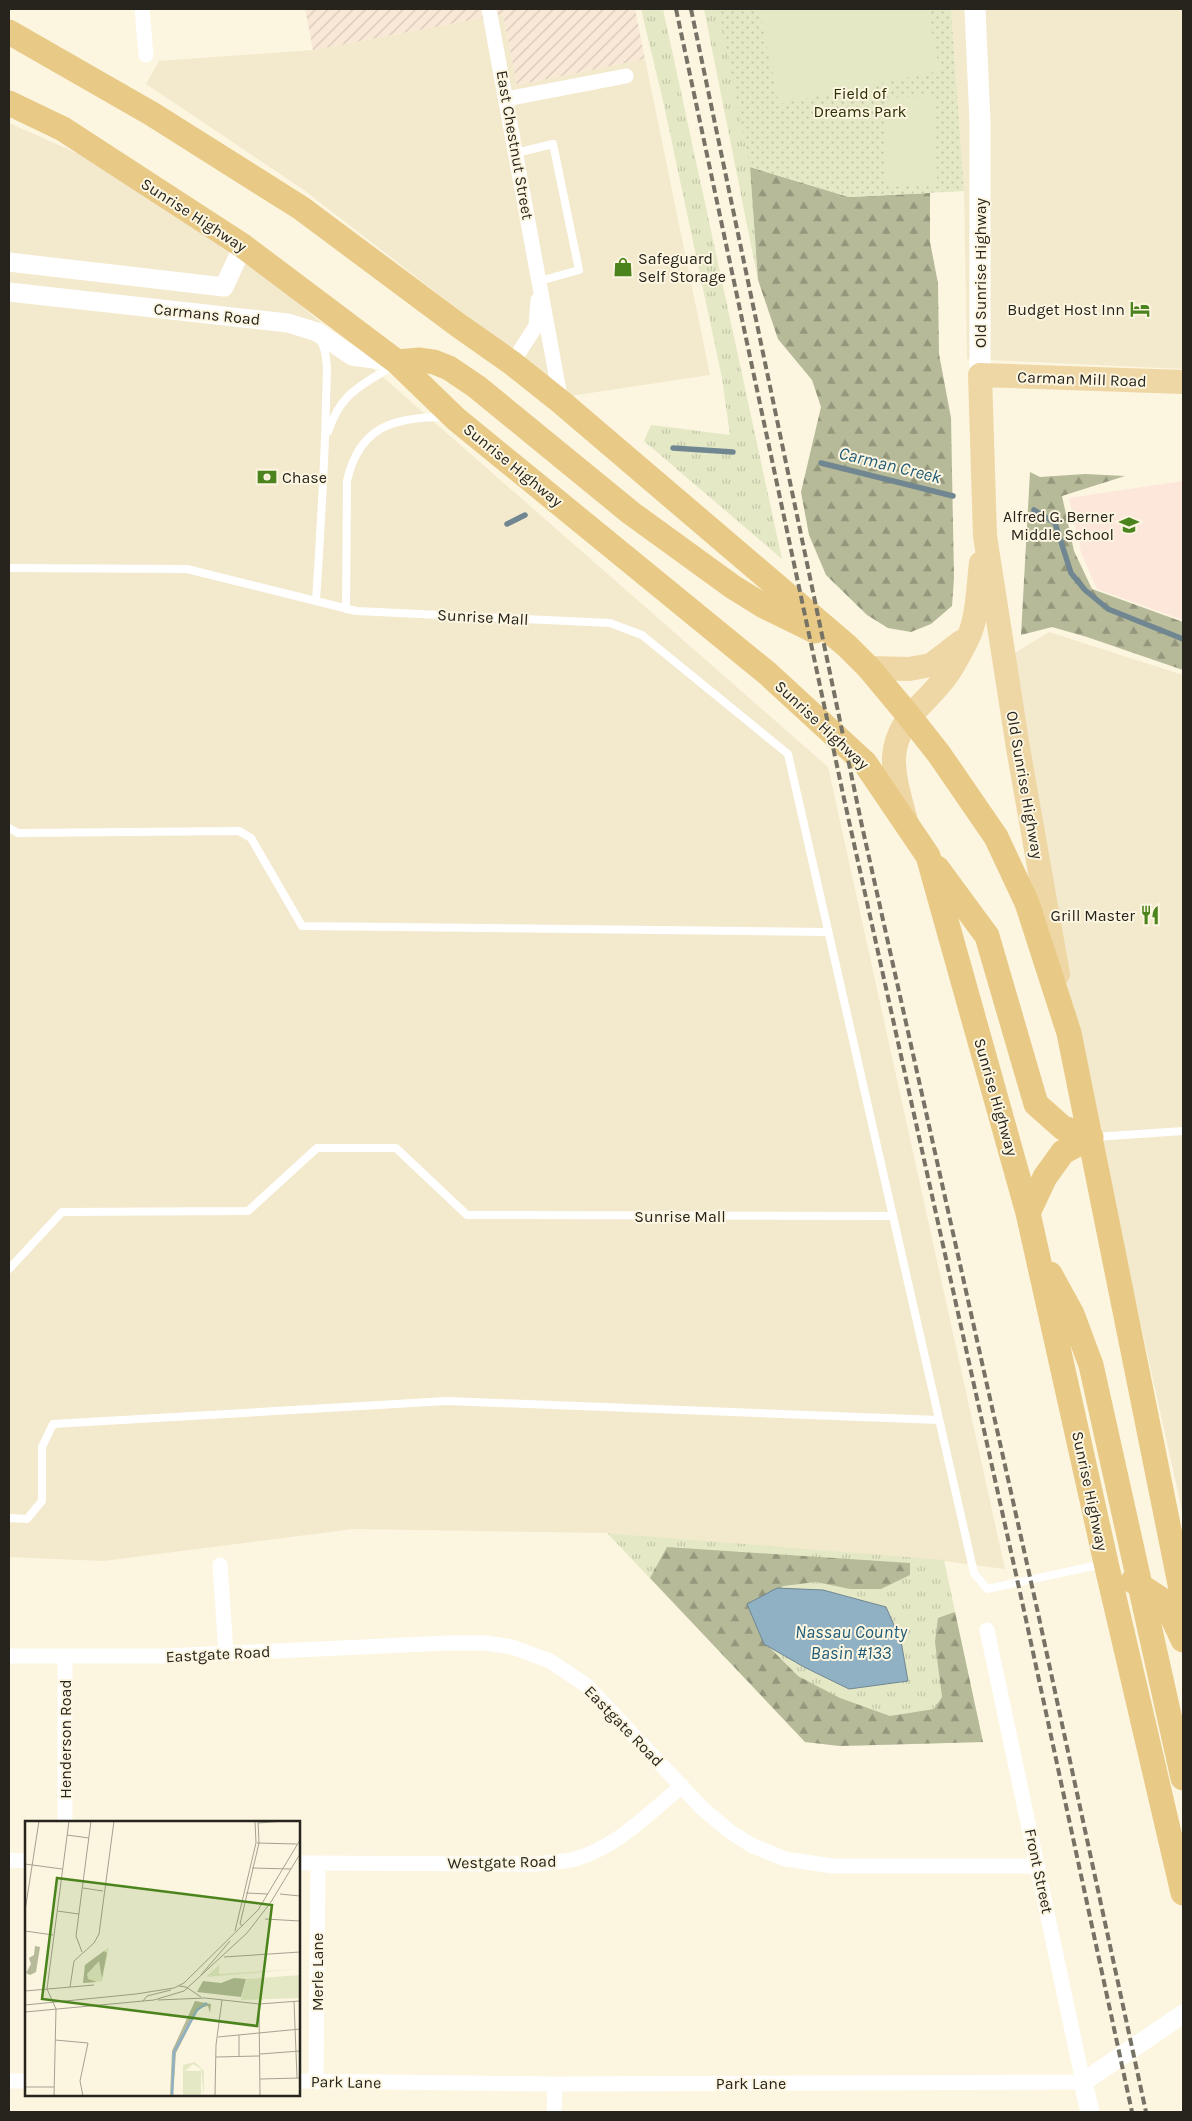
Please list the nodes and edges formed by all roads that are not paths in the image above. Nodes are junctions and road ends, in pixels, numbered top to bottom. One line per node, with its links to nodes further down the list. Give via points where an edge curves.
1 (142, 9): 5 (street)
2 (489, 9): 7 (street, East Chestnut Street)
3 (978, 9): 17 (main road, Old Sunrise Highway)
4 (9, 32): 16 (highway, via 152,114 300,208)
5 (146, 55)
6 (626, 76): 7 (street)
7 (506, 99): 9 (street, East Chestnut Street)
8 (9, 103): 10 (highway, Sunrise Highway, via 63,129)
9 (516, 153): 12 (street, East Chestnut Street); 12 (lane, via 553,144 579,270)
10 (243, 246): 11 (street, Carmans Road, via 224,287); 15 (highway, Sunrise Highway)
11 (9, 262)
12 (540, 281): 16 (street, East Chestnut Street, via 536,326); 19 (street, East Chestnut Street)
13 (9, 292): 14 (street, Carmans Road, via 288,323)
14 (317, 332): 15 (street, Carmans Road, via 352,356); 21 (lane, via 325,348)
15 (398, 362): 20 (highway, Sunrise Highway); 21 (lane, via 348,394 333,417); 27 (highway, via 420,360 449,368 477,387 631,514 733,586)
16 (512, 363): 19 (highway)
17 (980, 375): 18 (main road, Carman Mill Road); 22 (main road, Old Sunrise Highway)
18 (1183, 382)
19 (561, 402): 27 (highway)
20 (456, 418): 25 (lane, via 394,422 376,431 357,452 347,481); 30 (highway, Sunrise Highway, via 767,673 866,763)
21 (325, 439): 24 (lane)
22 (985, 536): 26 (main road, Old Sunrise Highway); 34 (main road, Old Sunrise Highway, via 1018,748)
23 (9, 568): 24 (lane, Sunrise Mall, via 187,569)
24 (316, 602): 25 (lane, Sunrise Mall)
25 (346, 609): 33 (lane, Sunrise Mall, via 610,623 642,636 788,754)
26 (969, 636): 28 (main road, via 930,665); 29 (main road, Old Sunrise Highway, via 946,676)
27 (847, 646): 28 (highway)
28 (869, 668): 29 (highway)
29 (909, 716): 30 (main road, Old Sunrise Highway, via 899,736 894,758); 34 (highway, via 996,837 1027,903)
30 (907, 825): 32 (highway, Sunrise Highway)
31 (9, 828): 33 (lane, via 18,833 238,831 252,838 302,926)
32 (928, 856): 36 (highway, via 987,936 1036,1104 1063,1128); 37 (highway, Sunrise Highway)
33 (828, 932): 38 (lane, Sunrise Mall)
34 (1069, 1033): 36 (highway)
35 (1183, 1131): 36 (lane)
36 (1091, 1137): 37 (highway, via 1063,1152 1045,1177); 46 (highway)
37 (1028, 1213): 39 (highway, Sunrise Highway)
38 (892, 1216): 40 (lane, Sunrise Mall, via 467,1215 396,1148 317,1148 248,1211 62,1212); 41 (lane, Sunrise Mall)
39 (1036, 1248): 43 (highway, Sunrise Highway); 45 (highway, via 1072,1314 1091,1366)
40 (9, 1269)
41 (939, 1420): 42 (lane, via 447,1401 53,1424 42,1448 42,1501 27,1518); 43 (lane, Sunrise Mall, via 974,1573 987,1589)
42 (9, 1518)
43 (1106, 1563): 45 (highway); 60 (highway, Sunrise Highway)
44 (220, 1564): 49 (street)
45 (1140, 1585): 48 (highway, via 1165,1602); 52 (highway)
46 (1183, 1599)
47 (987, 1630): 59 (street, Front Street)
48 (1183, 1640)
49 (226, 1653): 51 (street, Eastgate Road); 53 (street, Eastgate Road, via 448,1643 512,1647 550,1662 586,1685)
50 (9, 1656): 51 (street, Eastgate Road)
51 (65, 1657): 54 (street, Henderson Road)
52 (1183, 1778)
53 (682, 1786): 58 (street, Westgate Road, via 616,1840 573,1860 537,1864); 59 (street, Eastgate Road, via 729,1831 785,1859 833,1866)
54 (65, 1821)
55 (9, 1860): 56 (street)
56 (25, 1860)
57 (300, 1862): 58 (street, Westgate Road)
58 (318, 1863): 65 (street, Merle Lane)
59 (1038, 1866): 66 (street, Front Street)
60 (1183, 1893)
61 (1183, 2014): 66 (street)
62 (300, 2080): 65 (street, Park Lane)
63 (9, 2081): 64 (street)
64 (25, 2081)
65 (316, 2082): 67 (street, Park Lane)
66 (1083, 2082): 67 (street, Park Lane); 69 (street, Front Street)
67 (555, 2084): 68 (street)
68 (554, 2112)
69 (1090, 2112)

